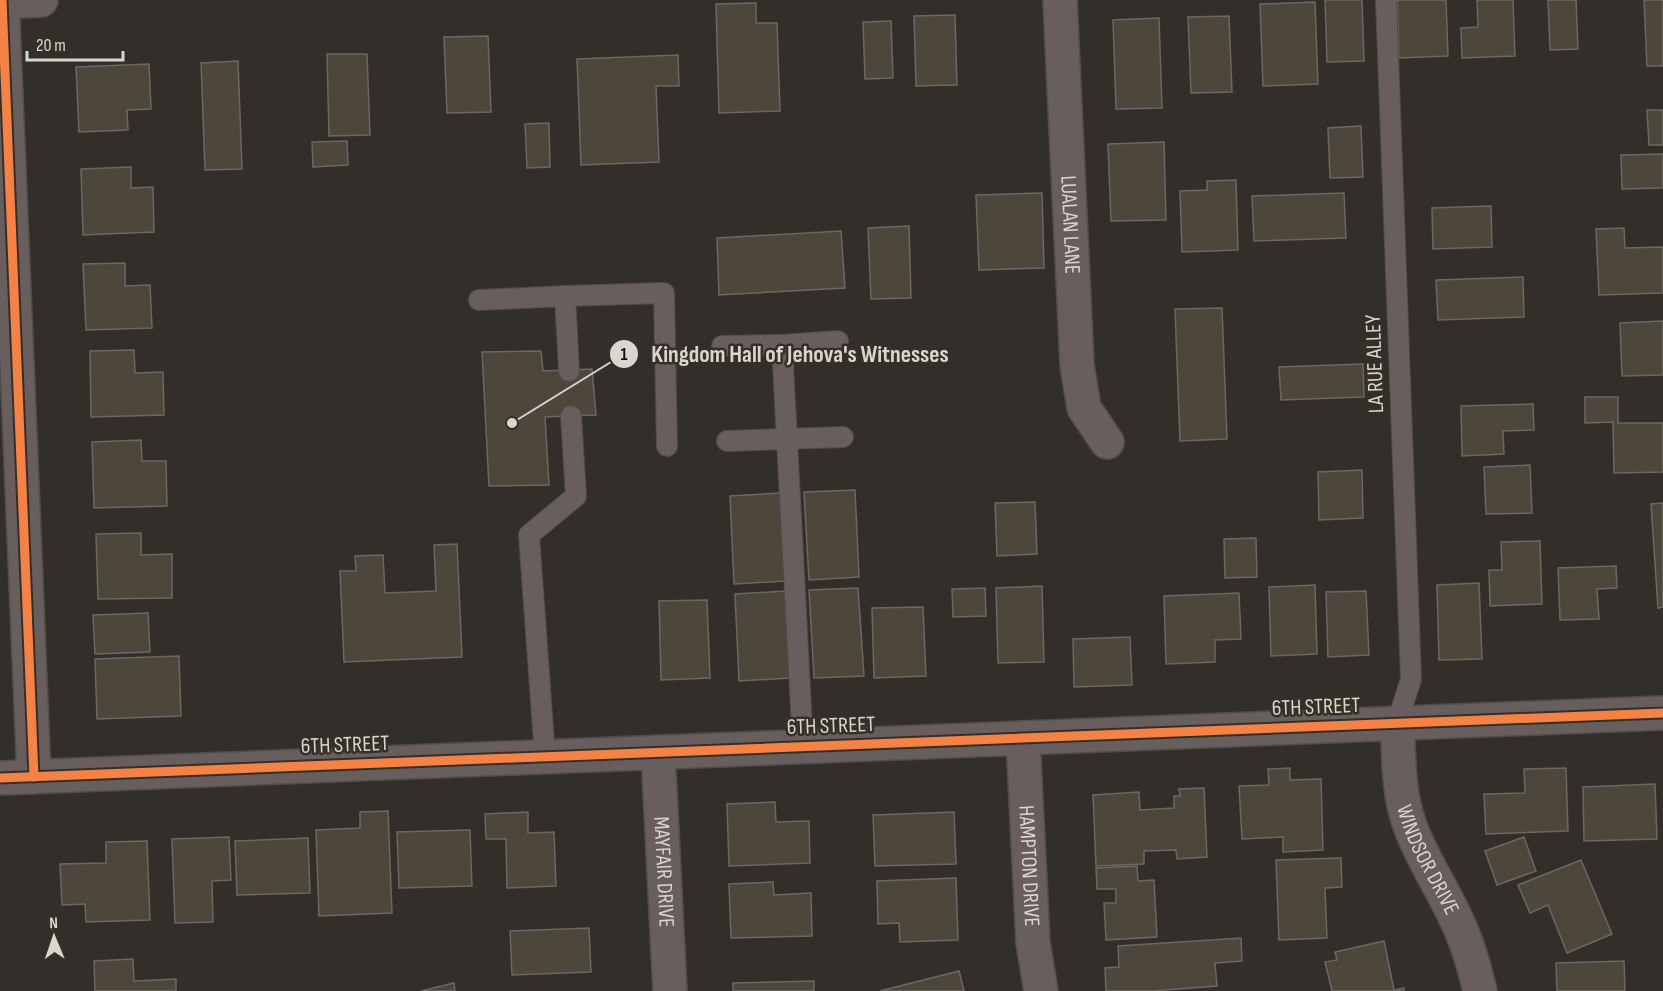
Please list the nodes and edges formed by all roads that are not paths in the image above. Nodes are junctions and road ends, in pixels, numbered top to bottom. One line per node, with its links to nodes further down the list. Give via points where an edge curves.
1 (41, 0): 4 (street)
2 (1060, 0): 15 (street, LUALAN LANE, via 1077,365 1084,408)
3 (1386, 0): 18 (lane, LA RUE ALLEY, via 1411,679)
4 (2, 1): 23 (street)
5 (566, 296): 6 (lane); 10 (lane); 16 (lane, via 664,293)
6 (479, 300)
7 (838, 341): 8 (lane)
8 (782, 345): 9 (lane); 13 (lane)
9 (722, 346)
10 (569, 370)
11 (571, 416): 22 (lane, via 576,496 529,535)
12 (843, 437): 13 (lane)
13 (786, 438): 14 (lane); 20 (lane)
14 (727, 441)
15 (1107, 442)
16 (667, 446)
17 (1663, 713): 18 (street, 6TH STREET)
18 (1398, 723): 19 (street, 6TH STREET); 27 (street, WINDSOR DRIVE, via 1408,822 1461,928)
19 (1023, 738): 20 (street, 6TH STREET); 26 (street, HAMPTON DRIVE, via 1033,943)
20 (803, 747): 21 (street, 6TH STREET)
21 (658, 753): 22 (street, 6TH STREET); 25 (street, MAYFAIR DRIVE)
22 (545, 757): 23 (street, 6TH STREET)
23 (34, 777): 24 (street, 6TH STREET)
24 (0, 778)
25 (670, 991)
26 (1041, 991)
27 (1480, 991)

